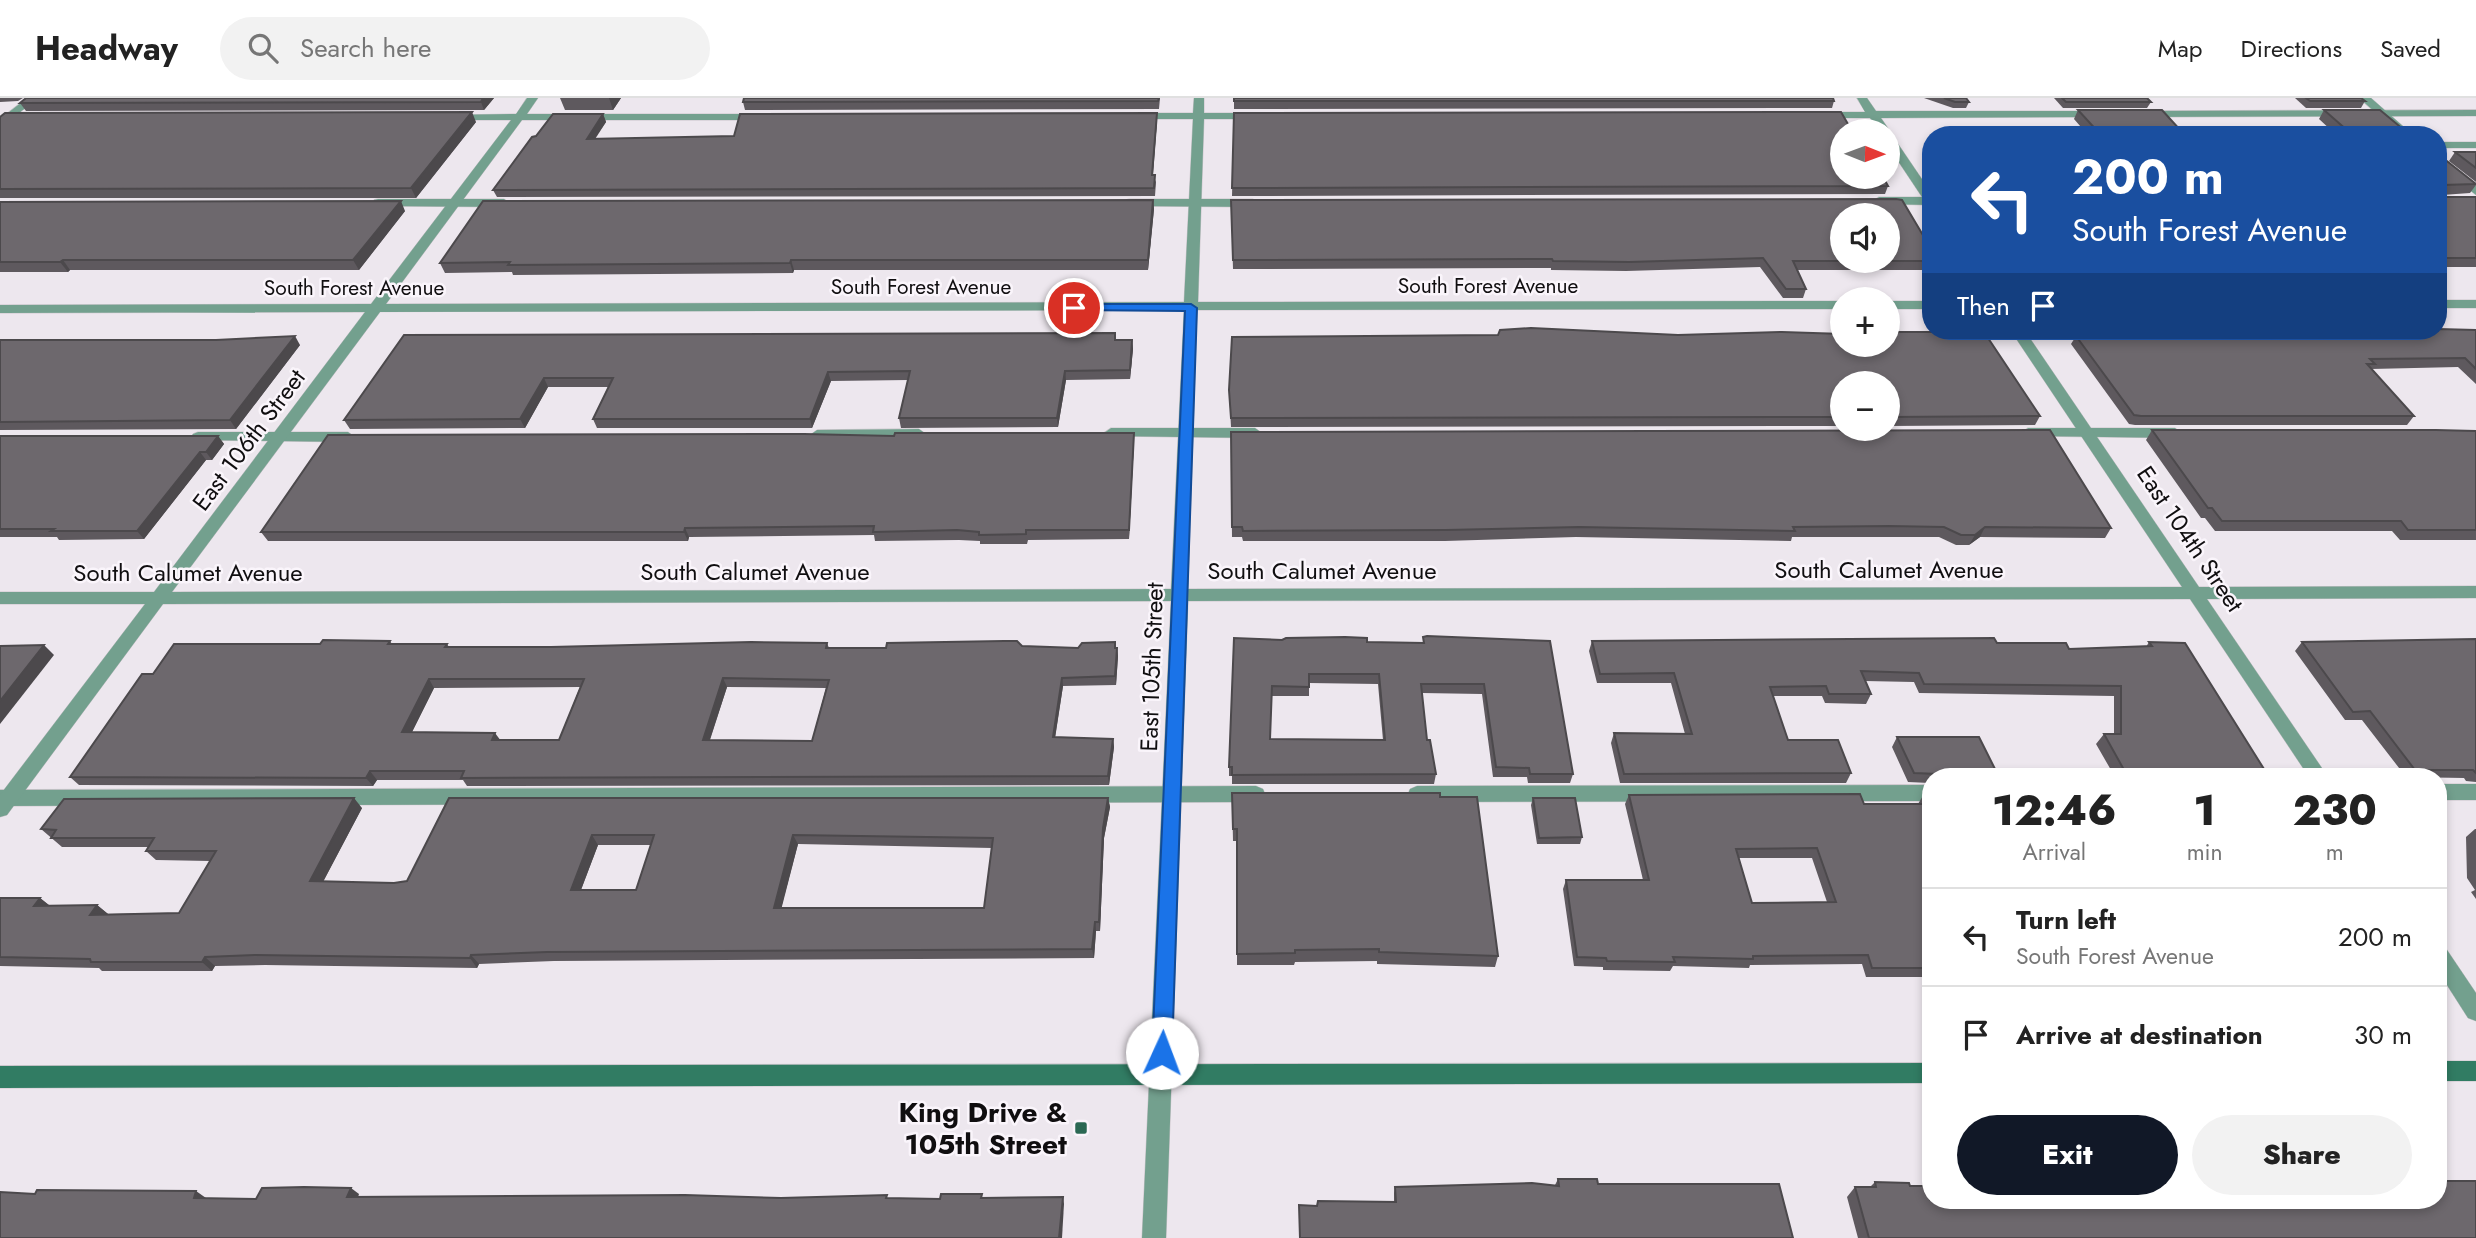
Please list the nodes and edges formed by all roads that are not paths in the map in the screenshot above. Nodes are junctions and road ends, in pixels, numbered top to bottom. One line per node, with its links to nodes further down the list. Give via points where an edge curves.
1 (34, 98): 19 (street)
2 (534, 98): 16 (street, East 106th Street)
3 (1862, 98): 11 (street)
4 (2364, 98): 9 (street)
5 (1199, 107): 12 (street); 13 (street); 33 (street, East 105th Street)
6 (2476, 113): 9 (street)
7 (2110, 114): 11 (street)
8 (2123, 114): 9 (street)
9 (2383, 114): 20 (street)
10 (1805, 115): 11 (street)
11 (1873, 115): 18 (street)
12 (1115, 116)
13 (1270, 116)
14 (37, 117): 19 (street)
15 (436, 117): 16 (street)
16 (519, 117): 17 (street); 30 (street, East 106th Street)
17 (771, 117)
18 (1876, 119)
19 (3, 120)
20 (2397, 126)
21 (2447, 145): 22 (street)
22 (2476, 145)
23 (1900, 155): 25 (street)
24 (2447, 167): 26 (street)
25 (1922, 188)
26 (2476, 191)
27 (1922, 200): 28 (street)
28 (1860, 201)
29 (370, 203): 30 (street)
30 (455, 203): 31 (street); 42 (street, East 106th Street)
31 (516, 203)
32 (1123, 203): 33 (street)
33 (1195, 203): 34 (street); 40 (street, East 105th Street)
34 (1269, 203)
35 (2447, 304): 36 (street)
36 (2476, 304)
37 (1830, 305): 40 (street, South Forest Avenue)
38 (1900, 305): 39 (street)
39 (1922, 305)
40 (1191, 308): 42 (street, South Forest Avenue); 45 (street, East 105th Street)
41 (0, 309): 42 (street, South Forest Avenue)
42 (375, 309): 53 (street, East 106th Street)
43 (2024, 340): 48 (street, East 104th Street)
44 (1094, 433): 45 (street)
45 (1186, 433): 46 (street); 57 (street, East 105th Street)
46 (1269, 433)
47 (2010, 433): 48 (street)
48 (2087, 433): 49 (street); 56 (street, East 104th Street)
49 (2185, 433)
50 (928, 434): 51 (street)
51 (804, 435)
52 (188, 437): 53 (street)
53 (279, 437): 54 (street); 58 (street, East 106th Street)
54 (363, 437)
55 (2476, 592): 56 (street, South Calumet Avenue)
56 (2195, 594): 57 (street, South Calumet Avenue); 60 (street, East 104th Street)
57 (1180, 596): 58 (street, South Calumet Avenue); 64 (street, East 105th Street)
58 (159, 597): 59 (street, South Calumet Avenue); 67 (street, East 106th Street)
59 (0, 598)
60 (2313, 768)
61 (2447, 792): 62 (street)
62 (2476, 792)
63 (1922, 793): 66 (street)
64 (1172, 794): 65 (street); 67 (street); 73 (street, East 105th Street)
65 (1280, 794)
66 (1391, 794)
67 (3, 802)
68 (2447, 968): 69 (street)
69 (2476, 1011)
70 (2447, 1071): 71 (street)
71 (2476, 1071)
72 (1922, 1073): 73 (street)
73 (1161, 1076): 74 (street); 75 (street, East 105th Street)
74 (0, 1077)
75 (1154, 1238)

